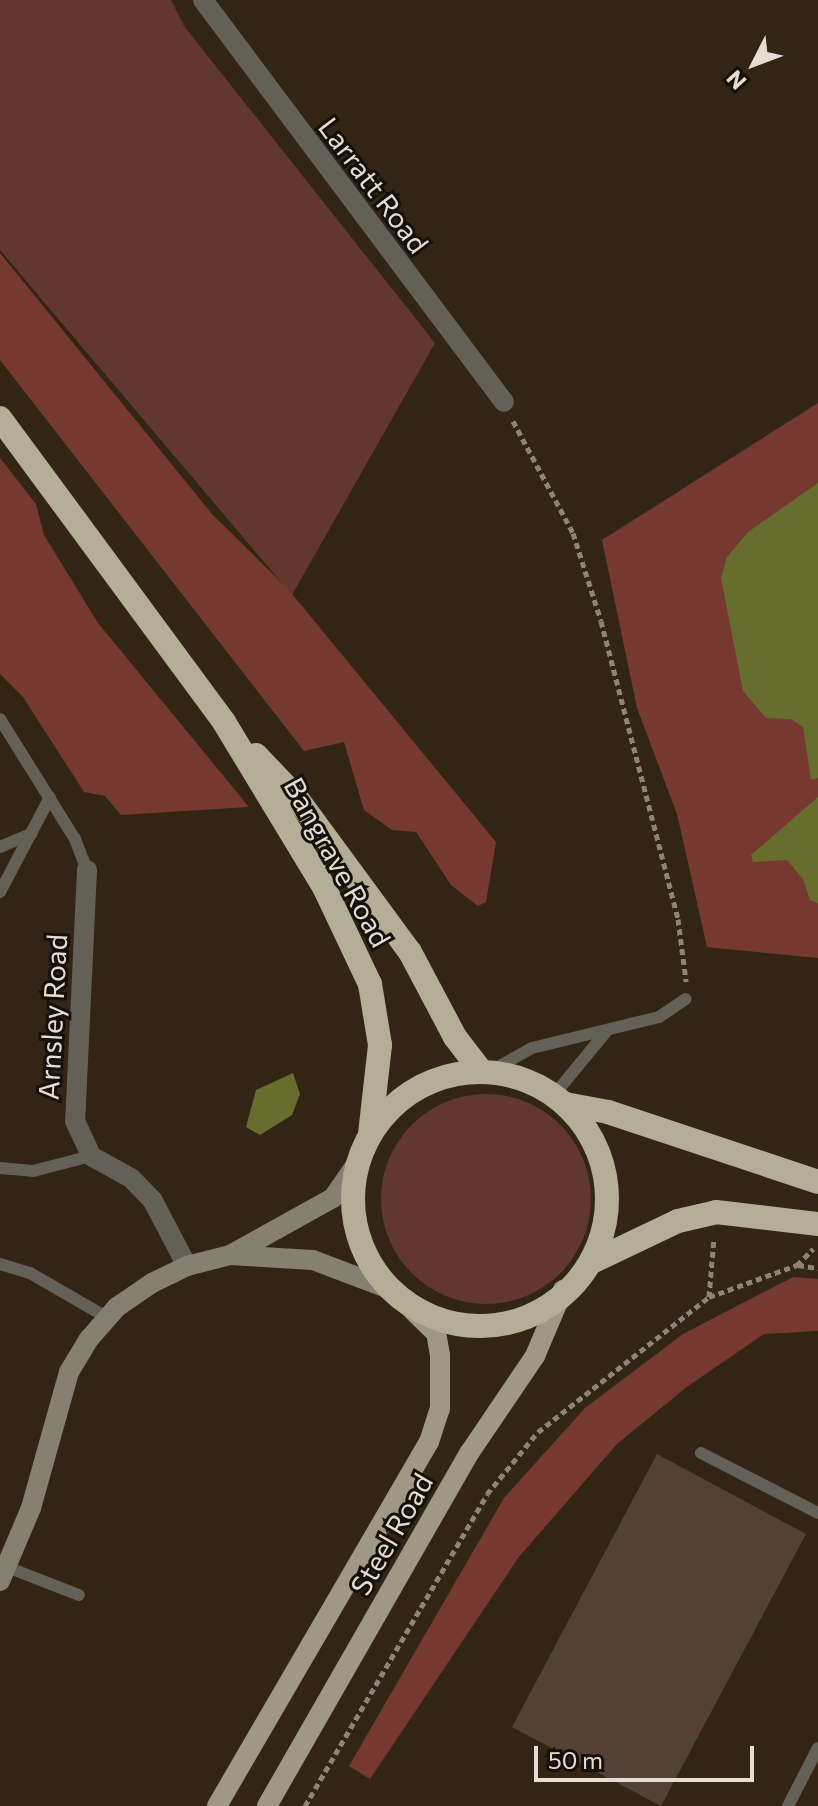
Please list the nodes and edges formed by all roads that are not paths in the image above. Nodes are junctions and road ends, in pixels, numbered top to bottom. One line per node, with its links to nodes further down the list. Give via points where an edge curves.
1 (203, 0): 2 (street, Larratt Road)
2 (504, 402)
3 (0, 418): 5 (highway, Bangrave Road)
4 (0, 719): 6 (lane)
5 (224, 722): 13 (highway, Bangrave Road, via 296,797 410,952 455,1037); 15 (highway, Bangrave Road, via 325,889 370,984 380,1045)
6 (50, 797): 7 (lane); 9 (lane)
7 (31, 834): 8 (lane); 10 (lane)
8 (0, 847)
9 (87, 870): 16 (street, Arnsley Road, via 75,1121)
10 (0, 892)
11 (686, 999): 12 (lane, via 659,1017)
12 (606, 1032): 13 (lane, via 532,1048); 14 (lane)
13 (486, 1071): 14 (highway); 15 (highway, via 438,1079 399,1100)
14 (560, 1099): 19 (highway); 22 (highway, via 595,1142 610,1180 611,1222)
15 (370, 1134): 17 (highway)
16 (91, 1156): 18 (lane, via 33,1171); 24 (street, via 143,1189)
17 (359, 1160): 21 (street, via 333,1198); 25 (highway, via 352,1193 355,1227 365,1258)
18 (0, 1168)
19 (818, 1182)
20 (818, 1224): 22 (highway, via 716,1212 678,1221)
21 (230, 1255): 24 (street); 25 (street, via 313,1260)
22 (594, 1261): 26 (highway)
23 (0, 1264): 28 (lane, via 30,1273)
24 (187, 1266): 28 (street, via 152,1283)
25 (384, 1287): 27 (highway)
26 (563, 1290): 27 (highway, via 529,1315 490,1326 450,1325); 35 (main road, Steel Road, via 535,1356 470,1452)
27 (413, 1311): 34 (main road, Steel Road, via 436,1333 440,1355 440,1409 429,1442)
28 (108, 1318): 31 (street, via 69,1372 31,1508)
29 (701, 1453): 30 (lane)
30 (818, 1513)
31 (3, 1574): 32 (lane)
32 (79, 1595)
33 (818, 1748): 36 (lane)
34 (217, 1806)
35 (267, 1806)
36 (788, 1806)

